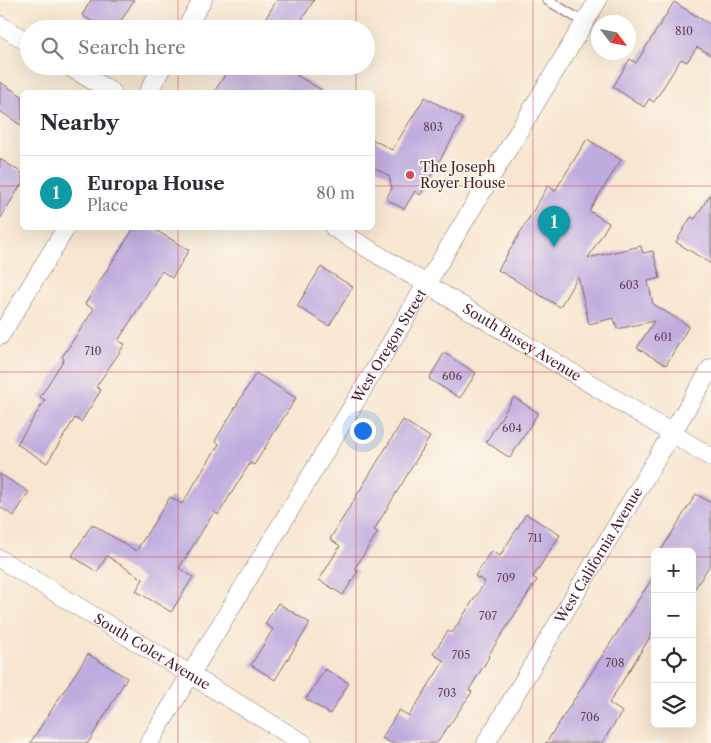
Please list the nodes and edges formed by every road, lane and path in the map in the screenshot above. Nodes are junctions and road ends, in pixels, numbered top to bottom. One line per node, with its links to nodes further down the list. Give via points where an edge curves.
1 (203, 0): 4 (street)
2 (547, 0): 5 (lane)
3 (598, 0): 5 (street, West Oregon Street)
4 (191, 20)
5 (584, 22): 14 (street, West Oregon Street)
6 (0, 25): 7 (street)
7 (20, 37)
8 (83, 75): 10 (street)
9 (158, 75): 11 (street)
10 (109, 90)
11 (149, 90)
12 (65, 230): 15 (street)
13 (337, 230): 14 (street, South Busey Avenue)
14 (427, 283): 17 (street, South Busey Avenue); 20 (street, West Oregon Street)
15 (0, 336)
16 (711, 368): 17 (street, West California Avenue)
17 (672, 433): 18 (street, South Busey Avenue); 23 (street, West California Avenue)
18 (711, 457)
19 (0, 559): 20 (street, South Coler Avenue)
20 (190, 674): 21 (street, West Oregon Street); 22 (street, South Coler Avenue)
21 (149, 743)
22 (303, 743)
23 (486, 743)

